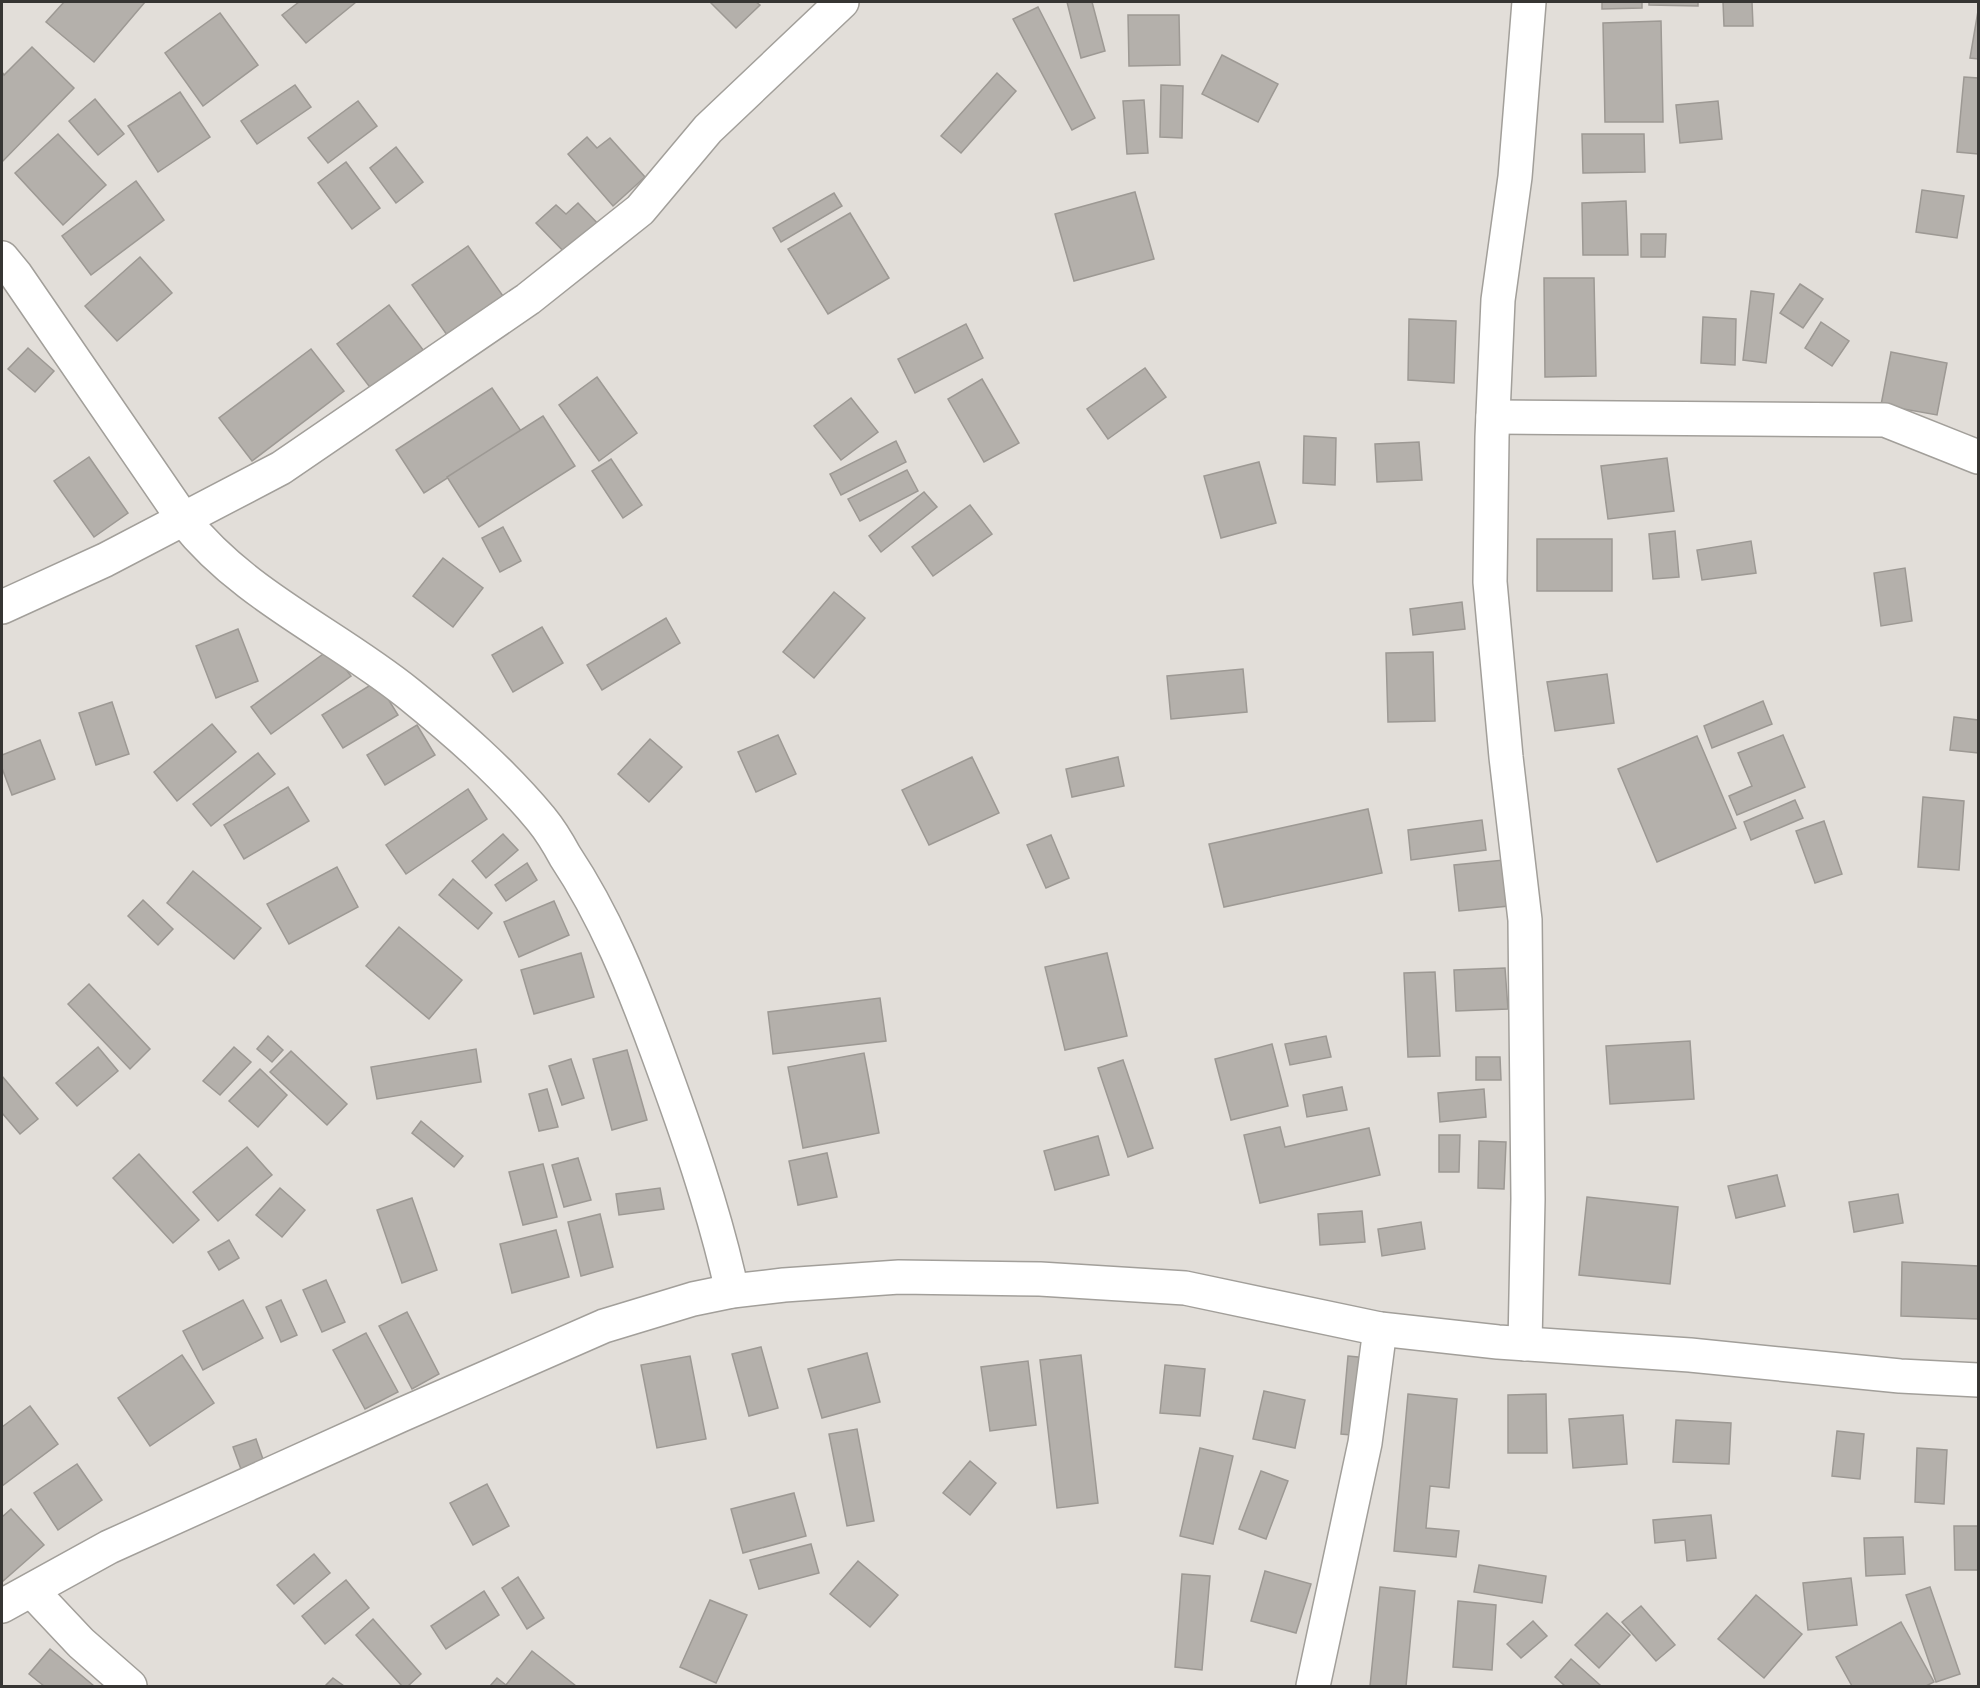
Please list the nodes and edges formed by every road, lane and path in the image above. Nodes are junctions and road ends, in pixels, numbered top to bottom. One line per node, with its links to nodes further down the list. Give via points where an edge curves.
1 (842, 2): 6 (street, via 708,129 640,210 528,299 281,468)
2 (1529, 2): 4 (street, via 1515,177 1498,300)
3 (2, 258): 6 (street)
4 (1493, 417): 5 (street, via 1885,420); 10 (street, via 1490,582 1525,920 1528,1199)
5 (1978, 457)
6 (184, 520): 7 (street); 8 (street, via 227,567 440,719 542,820 583,883 621,957 670,1085 713,1215)
7 (2, 607)
8 (732, 1291): 9 (street, via 899,1277 1040,1279 1185,1288); 12 (street, via 604,1326 109,1546)
9 (1380, 1329): 10 (street); 15 (street, via 1365,1443)
10 (1524, 1344): 11 (street)
11 (1978, 1380)
12 (32, 1591): 13 (street); 14 (street)
13 (2, 1606)
14 (130, 1686)
15 (1313, 1686)

